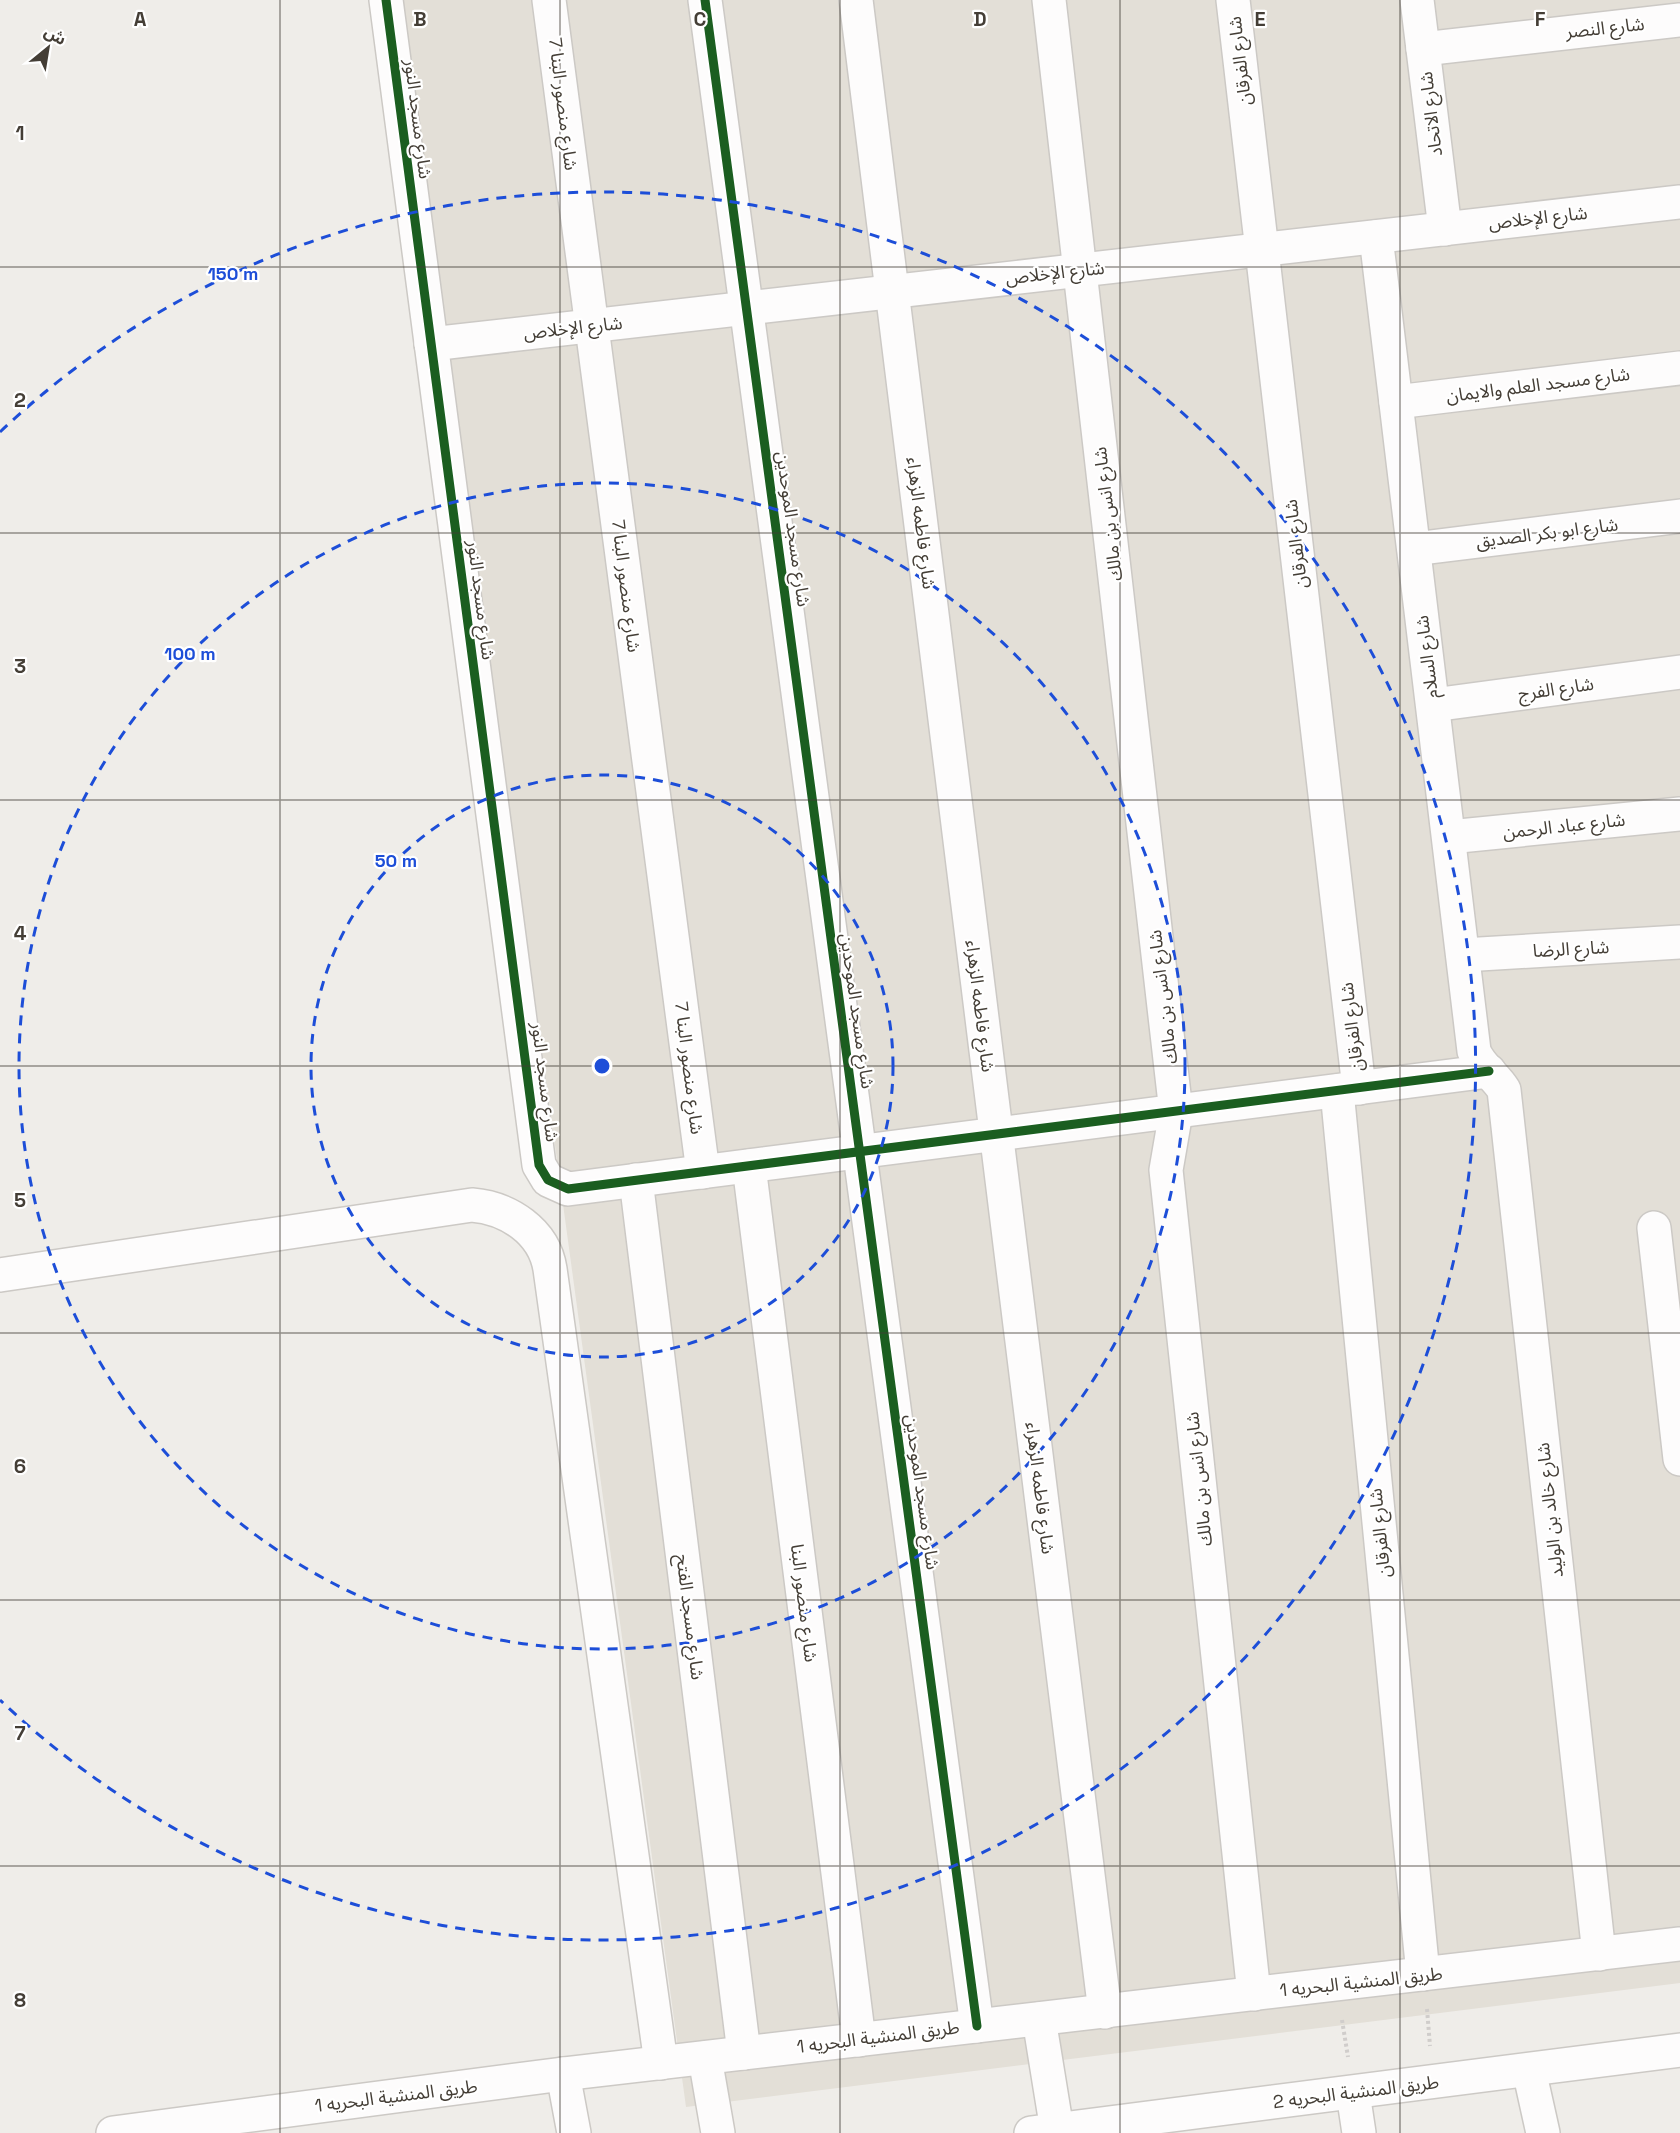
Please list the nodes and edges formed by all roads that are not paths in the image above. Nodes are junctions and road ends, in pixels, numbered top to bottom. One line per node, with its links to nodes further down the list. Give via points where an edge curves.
1 (386, 0): 18 (street, شارع مسجد النور)
2 (549, 0): 17 (street, شارع منصور البنا 7)
3 (705, 0): 16 (street, شارع مسجد الموحدين)
4 (856, 0): 15 (street, شارع فاطمه الزهراء)
5 (1049, 0): 14 (street, شارع انس بن مالك)
6 (1233, 0): 13 (street, شارع الفرقان)
7 (1417, 0): 9 (street, شارع الاتحاد)
8 (1680, 20): 9 (street, شارع النصر)
9 (1423, 49): 11 (street, شارع الاتحاد)
10 (1680, 202): 11 (street, شارع الإخلاص)
11 (1445, 229): 12 (street, شارع الإخلاص)
12 (1376, 237): 13 (street, شارع الإخلاص); 20 (street, شارع السلام)
13 (1262, 250): 14 (street, شارع الإخلاص); 30 (street, شارع الفرقان)
14 (1080, 270): 15 (street, شارع الإخلاص); 31 (street, شارع انس بن مالك)
15 (892, 292): 16 (street, شارع الإخلاص); 32 (street, شارع فاطمه الزهراء)
16 (746, 308): 17 (street, شارع الإخلاص); 33 (street, شارع مسجد الموحدين)
17 (592, 326): 18 (street, شارع الإخلاص); 35 (street, شارع منصور البنا 7)
18 (431, 344): 36 (street, شارع مسجد النور, via 539,1165 548,1180 568,1189)
19 (1680, 368): 20 (street, شارع مسجد العلم والايمان)
20 (1396, 402): 22 (street, شارع السلام)
21 (1680, 516): 22 (street, شارع ابو بكر الصديق)
22 (1414, 549): 24 (street, شارع السلام)
23 (1680, 672): 24 (street, شارع الفرج)
24 (1433, 705): 26 (street, شارع السلام)
25 (1680, 814): 26 (street, شارع عباد الرحمن)
26 (1449, 837): 28 (street, شارع السلام)
27 (1680, 942): 28 (street, شارع الرضا)
28 (1463, 956): 29 (street, شارع السلام, via 1474,1051)
29 (1489, 1071): 30 (street); 41 (street, شارع خالد بن الوليد, via 1504,1090)
30 (1348, 1090): 31 (street); 42 (street, شارع الفرقان)
31 (1176, 1112): 32 (street); 43 (street, شارع انس بن مالك, via 1166,1170)
32 (996, 1134): 33 (street); 44 (street, شارع فاطمه الزهراء)
33 (860, 1152): 34 (street); 46 (street, شارع مسجد الموحدين)
34 (749, 1166): 35 (street); 47 (street, شارع منصور البنا)
35 (702, 1172): 36 (street)
36 (636, 1180): 49 (street, شارع مسجد الفتح)
37 (1653, 1228): 39 (street)
38 (0, 1275): 51 (street, via 472,1205 506,1214 538,1239 548,1254)
39 (1680, 1459)
40 (1680, 1944): 41 (street, طريق المنشية البحريه 1)
41 (1599, 1954): 42 (street, طريق المنشية البحريه 1)
42 (1423, 1974): 43 (street, طريق المنشية البحريه 1)
43 (1254, 1994): 44 (street, طريق المنشية البحريه 1)
44 (1105, 2012): 45 (street, طريق المنشية البحريه 1)
45 (1039, 2019): 46 (street, طريق المنشية البحريه 1); 55 (street)
46 (977, 2026): 47 (street, طريق المنشية البحريه 1)
47 (859, 2040): 49 (street, طريق المنشية البحريه 1)
48 (1680, 2050): 52 (street, طريق المنشية البحريه 2)
49 (744, 2053): 50 (street, طريق المنشية البحريه 1)
50 (705, 2058): 51 (street, طريق المنشية البحريه 1); 58 (street)
51 (661, 2063): 53 (street, طريق المنشية البحريه 1)
52 (1529, 2070): 54 (street, طريق المنشية البحريه 2); 60 (street)
53 (563, 2074): 56 (street, طريق المنشية البحريه 1); 57 (street)
54 (1353, 2093): 55 (street, طريق المنشية البحريه 2); 59 (street)
55 (1064, 2131)
56 (113, 2133)
57 (574, 2133)
58 (718, 2133)
59 (1359, 2133)
60 (1544, 2133)

